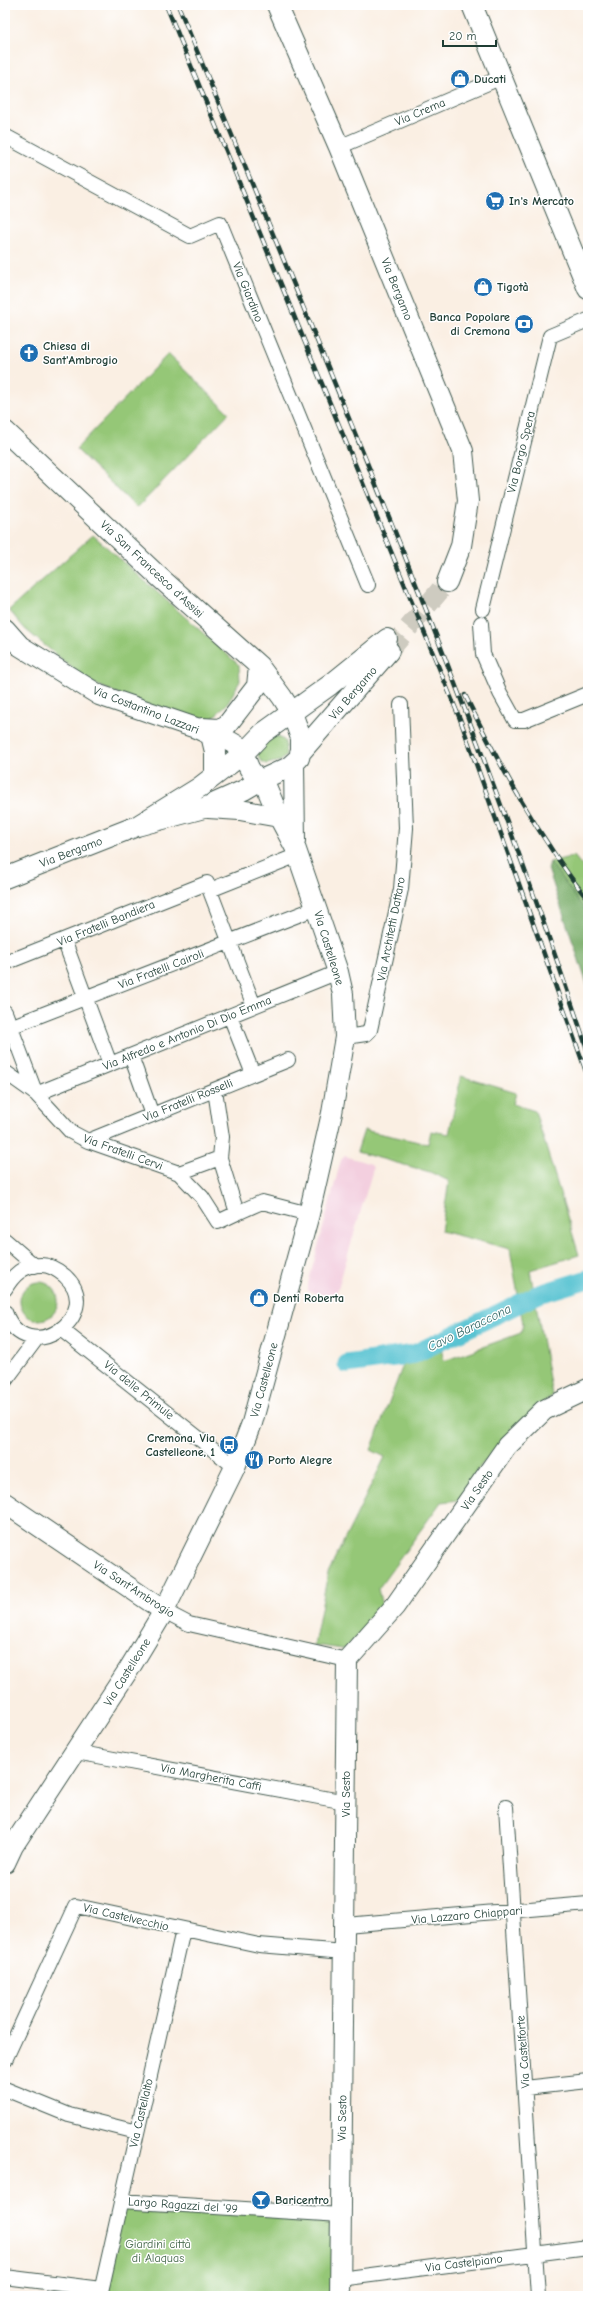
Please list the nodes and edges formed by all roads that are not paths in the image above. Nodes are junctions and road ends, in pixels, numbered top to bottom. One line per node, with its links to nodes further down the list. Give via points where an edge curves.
1 (277, 5): 5 (main road, Via Bergamo)
2 (472, 5): 3 (main road)
3 (502, 77): 5 (street, Via Crema); 6 (main road)
4 (5, 136): 10 (street, Via Giardino, via 190,236 220,223)
5 (338, 146): 9 (main road, Via Bergamo, via 463,450 468,501 461,546)
6 (587, 283)
7 (588, 320): 13 (street, Via Borgo Spera, via 550,336 482,616 483,654 515,720 524,720)
8 (5, 431): 12 (main road, Via San Francesco d'Assisi, via 157,575)
9 (446, 582)
10 (368, 585)
11 (5, 629): 17 (main road, Via Costantino Lazzari, via 20,646 98,695)
12 (259, 666): 15 (main road, Via San Francesco d'Assisi); 17 (main road, via 257,686 227,725)
13 (588, 694)
14 (401, 705): 38 (street, Via Architetti Dattaro, via 406,828 401,889 370,1030 366,1034)
15 (292, 712): 16 (main road, Via Bergamo); 19 (main road, Via San Francesco d'Assisi, via 300,738); 19 (main road, Via Bergamo, via 388,645)
16 (273, 727): 18 (main road); 19 (main road, via 297,743)
17 (204, 732): 18 (main road, Via Costantino Lazzari, via 222,737); 20 (main road, Via Costantino Lazzari, via 215,752)
18 (245, 751): 20 (main road, Via Bergamo); 21 (main road, via 248,768 255,777)
19 (299, 755): 21 (main road, via 280,773); 25 (main road, Via Castelleone)
20 (215, 774): 24 (main road, Via Bergamo)
21 (262, 780): 22 (main road, Via Bergamo); 23 (main road, Via Castelleone)
22 (204, 808): 23 (main road, Via Bergamo, via 240,810); 24 (main road, Via Bergamo)
23 (279, 817): 25 (main road, Via Castelleone)
24 (137, 826): 26 (main road, Via Bergamo)
25 (296, 851): 27 (street, Via Fratelli Bandiera); 28 (main road, Via Castelleone)
26 (5, 878)
27 (209, 887): 29 (street, Via Fratelli Bandiera); 30 (street)
28 (316, 908): 30 (street, Via Fratelli Cairoli); 32 (main road, Via Castelleone)
29 (64, 940): 31 (street, Via Fratelli Bandiera); 33 (street)
30 (229, 942): 33 (street, Via Fratelli Cairoli); 34 (street)
31 (5, 963)
32 (338, 972): 34 (street, Via Alfredo e Antonio Di Dio Emma); 38 (main road, Via Castelleone, via 343,994)
33 (85, 998): 37 (street, Via Fratelli Cairoli); 41 (street)
34 (254, 1006): 36 (street, Via Alfredo e Antonio Di Dio Emma)
35 (5, 1012): 37 (street, Via Fratelli Cervi)
36 (230, 1016): 39 (street, Via Alfredo e Antonio Di Dio Emma); 43 (street)
37 (8, 1028): 45 (street, Via Fratelli Cervi)
38 (345, 1037): 51 (main road, Via Castelleone, via 332,1113)
39 (130, 1056): 41 (street, Via Alfredo e Antonio Di Dio Emma); 46 (street)
40 (288, 1060): 43 (street, Via Fratelli Rosselli)
41 (110, 1064): 45 (street, Via Alfredo e Antonio Di Dio Emma)
42 (5, 1072): 45 (street, Via Fratelli Cervi)
43 (252, 1074): 44 (street, Via Fratelli Rosselli)
44 (215, 1090): 46 (street, Via Fratelli Rosselli); 48 (street, via 222,1137)
45 (36, 1094): 47 (street, Via Fratelli Cervi, via 72,1132)
46 (152, 1115): 47 (street, Via Fratelli Rosselli)
47 (88, 1141): 49 (street, Via Fratelli Cervi)
48 (220, 1158): 49 (street, Via Fratelli Cervi); 50 (street)
49 (179, 1173): 50 (street, Via Fratelli Cervi, via 202,1197 218,1222)
50 (237, 1213): 51 (street, Via Fratelli Cervi, via 262,1202)
51 (309, 1214): 60 (main road, Via Castelleone, via 252,1423)
52 (5, 1240): 53 (street)
53 (34, 1266): 54 (street, via 23,1269 12,1277); 56 (street, via 58,1269 70,1280 75,1292 75,1312)
54 (5, 1289)
55 (5, 1312): 57 (street, via 9,1323 22,1334)
56 (62, 1330): 57 (street, via 53,1336); 60 (street, Via delle Primule)
57 (37, 1338): 58 (street)
58 (5, 1381)
59 (588, 1389): 63 (main road, Via Sesto, via 544,1410 507,1446 395,1606)
60 (235, 1467): 62 (main road, Via Castelleone)
61 (5, 1502): 62 (main road, Via Sant'Ambrogio)
62 (164, 1611): 63 (street, Via Sant'Ambrogio, via 189,1624); 64 (main road, Via Castelleone)
63 (347, 1660): 65 (main road, Via Sesto)
64 (76, 1752): 65 (street, Via Margherita Caffi); 67 (main road, Via Castelleone, via 13,1846)
65 (346, 1802): 70 (main road, Via Sesto)
66 (506, 1807): 69 (street, Via Castelforte)
67 (5, 1863)
68 (588, 1904): 69 (street, Via Lazzaro Chiappari)
69 (513, 1911): 70 (street, Via Lazzaro Chiappari); 75 (street, Via Castelforte)
70 (346, 1925): 72 (main road, Via Sesto)
71 (183, 1930): 72 (street, Via Castelvecchio, via 259,1945); 73 (street, Via Castelvecchio, via 76,1906); 77 (street, Via Castellalto)
72 (344, 1952): 79 (main road, Via Sesto)
73 (5, 2060)
74 (588, 2081): 75 (street)
75 (525, 2088): 81 (street, Via Castelforte)
76 (5, 2090): 77 (street, via 69,2116)
77 (137, 2132): 78 (street, Via Castellalto)
78 (121, 2201): 79 (street, Largo Ragazzi del '99); 84 (street, Via Castellalto)
79 (341, 2215): 83 (main road, Via Sesto)
80 (588, 2248): 81 (street, Via Castelpiano)
81 (535, 2254): 83 (street, Via Castelpiano); 85 (street, Via Castelforte)
82 (5, 2277): 84 (street)
83 (340, 2288)
84 (100, 2293)
85 (538, 2296)

